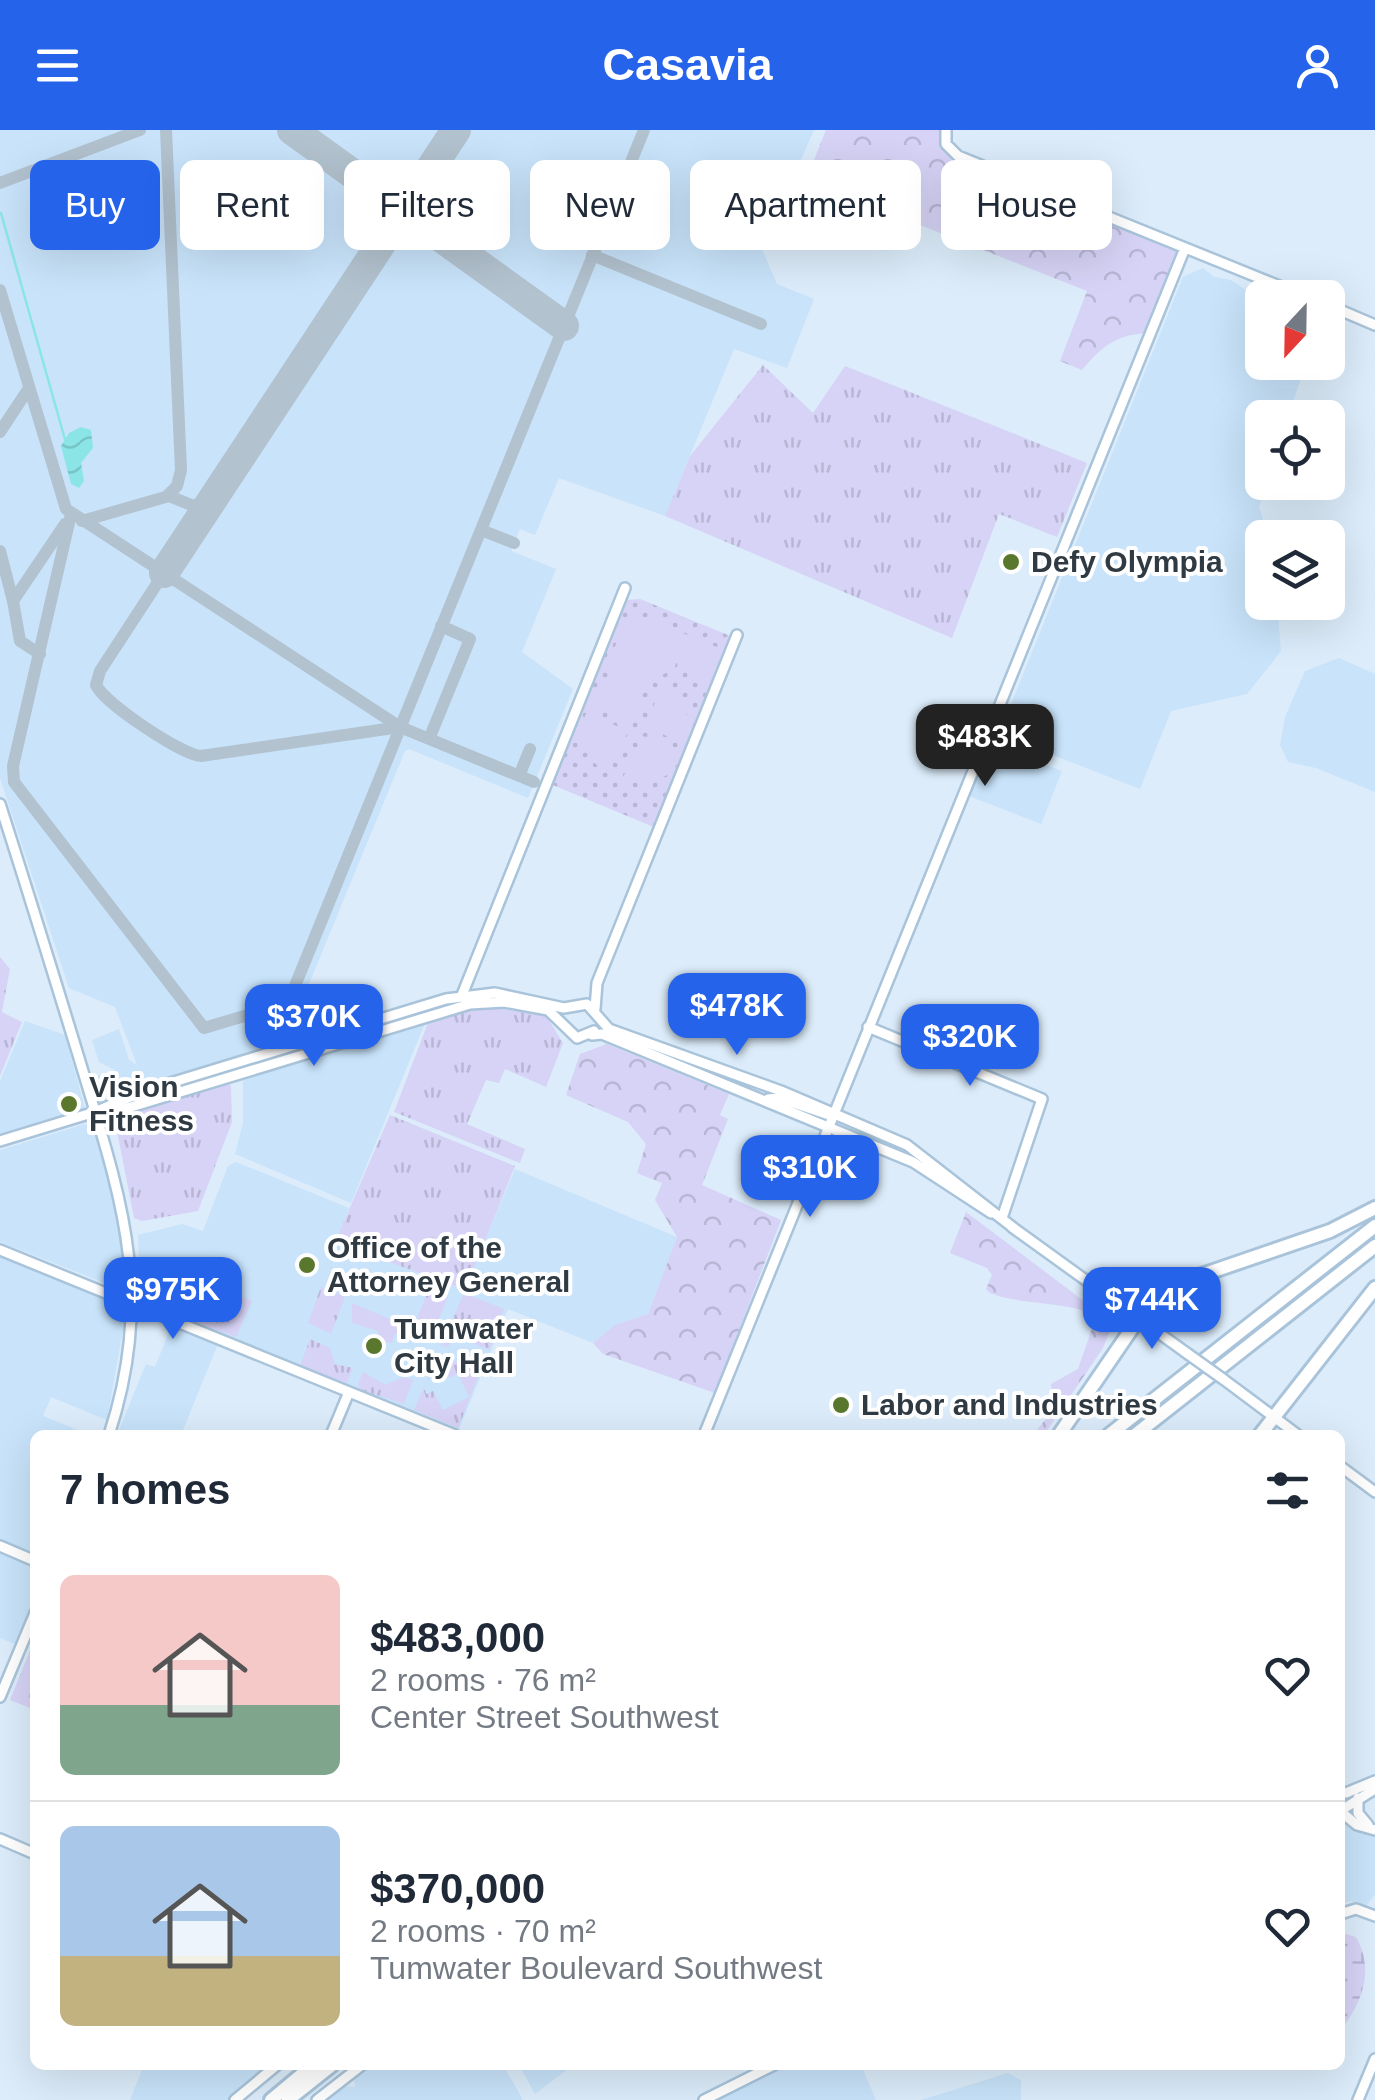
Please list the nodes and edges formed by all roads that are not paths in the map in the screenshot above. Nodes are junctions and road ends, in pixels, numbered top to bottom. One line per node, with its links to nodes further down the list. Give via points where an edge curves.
1 (946, 130): 2 (street, via 947,147 958,156)
2 (1185, 248): 3 (street); 17 (street)
3 (1264, 280)
4 (1345, 312): 5 (street)
5 (1375, 325)
6 (625, 588): 9 (street)
7 (738, 635): 10 (street)
8 (0, 804): 20 (street)
9 (472, 980): 11 (street); 12 (street)
10 (597, 983): 13 (street); 15 (street)
11 (486, 993): 12 (street); 14 (street)
12 (462, 995): 20 (street, via 144,1091)
13 (576, 1004): 14 (street); 15 (street); 16 (street)
14 (541, 1005): 16 (street); 20 (street, via 454,1007 111,1113)
15 (597, 1014): 18 (street); 21 (street, via 609,1029)
16 (563, 1024): 18 (street, via 574,1037)
17 (868, 1026): 21 (street); 26 (street, via 1042,1099)
18 (592, 1035): 19 (street)
19 (762, 1099): 21 (street); 22 (street)
20 (95, 1112): 24 (street); 35 (street, via 128,1227)
21 (832, 1115): 22 (street); 27 (street, via 907,1145)
22 (827, 1126): 23 (street); 25 (street)
23 (854, 1138): 25 (street, via 835,1139); 31 (street, via 913,1162)
24 (0, 1142)
25 (818, 1150): 42 (street)
26 (1012, 1178): 27 (street); 29 (street)
27 (987, 1203): 29 (street)
28 (1375, 1208): 36 (highway, via 1196,1277)
29 (1002, 1218): 31 (street)
30 (1375, 1226): 44 (highway)
31 (1015, 1228): 36 (street)
32 (1375, 1246): 45 (highway)
33 (0, 1250): 35 (street)
34 (1375, 1288): 38 (highway)
35 (133, 1304): 37 (street); 39 (street, via 127,1370)
36 (1139, 1318): 38 (street, bridge); 43 (highway)
37 (349, 1392): 40 (street); 41 (street)
38 (1276, 1419): 46 (highway); 47 (street)
39 (110, 1430)
40 (333, 1430)
41 (443, 1430)
42 (706, 1430)
43 (1062, 1430)
44 (1115, 1430)
45 (1141, 1430)
46 (1265, 1430)
47 (1291, 1430)
48 (1345, 1470): 49 (street)
49 (1375, 1492)
50 (0, 1546): 51 (street)
51 (30, 1559)
52 (30, 1625): 53 (street)
53 (0, 1697)
54 (1375, 1781): 56 (street)
55 (1375, 1789): 57 (street)
56 (1345, 1791)
57 (1358, 1798): 58 (street); 60 (street, via 1358,1813)
58 (1345, 1808)
59 (1345, 1810): 60 (street)
60 (1373, 1827)
61 (0, 1840): 62 (street)
62 (30, 1852)
63 (1345, 1912): 64 (street)
64 (1375, 1916)
65 (1375, 2060): 78 (street)
66 (271, 2070): 72 (street)
67 (308, 2070): 73 (highway)
68 (326, 2070): 74 (highway)
69 (356, 2070): 75 (street)
70 (750, 2070): 76 (street)
71 (764, 2070): 77 (street)
72 (236, 2100)
73 (271, 2100)
74 (288, 2100)
75 (317, 2100)
76 (695, 2100)
77 (704, 2100)
78 (1358, 2100)

